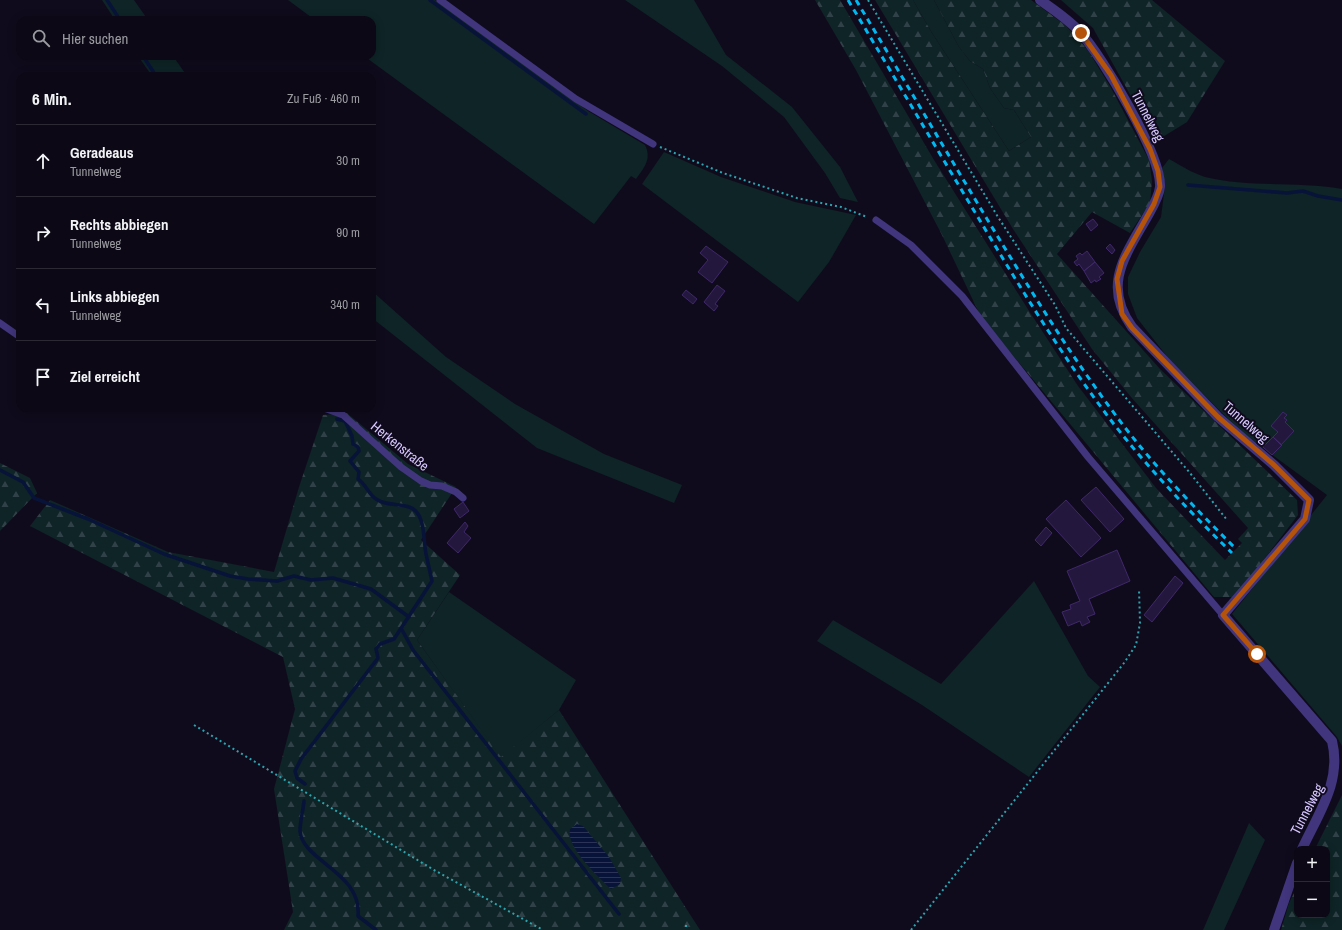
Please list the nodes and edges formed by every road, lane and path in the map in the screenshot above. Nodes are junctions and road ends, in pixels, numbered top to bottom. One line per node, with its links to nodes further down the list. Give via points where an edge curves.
1 (440, 0): 4 (lane, via 576,99)
2 (868, 0): 10 (path, via 1066,328)
3 (1040, 0): 12 (street, Tunnelweg, via 1081,33 1111,75 1150,149 1158,171 1160,187 1154,204 1122,261 1117,279 1122,314 1132,328 1218,417 1274,465 1309,500 1305,519)
4 (653, 144): 5 (path, via 723,174 797,198 841,207)
5 (876, 220): 12 (lane, via 911,245 962,296 1088,457)
6 (0, 324): 7 (lane)
7 (16, 334)
8 (335, 412): 9 (lane, Herkenstraße, via 343,415 401,467 421,481 442,486)
9 (463, 498)
10 (1227, 520)
11 (1139, 589): 19 (path, via 1140,623 1136,645 1124,663)
12 (1223, 615): 14 (street, Tunnelweg, via 1332,741 1337,752 1339,764 1334,792)
13 (194, 725): 17 (path, via 434,870)
14 (1304, 846)
15 (1294, 871): 20 (street)
16 (686, 925): 18 (path)
17 (543, 930)
18 (686, 930)
19 (911, 930)
20 (1274, 930)

